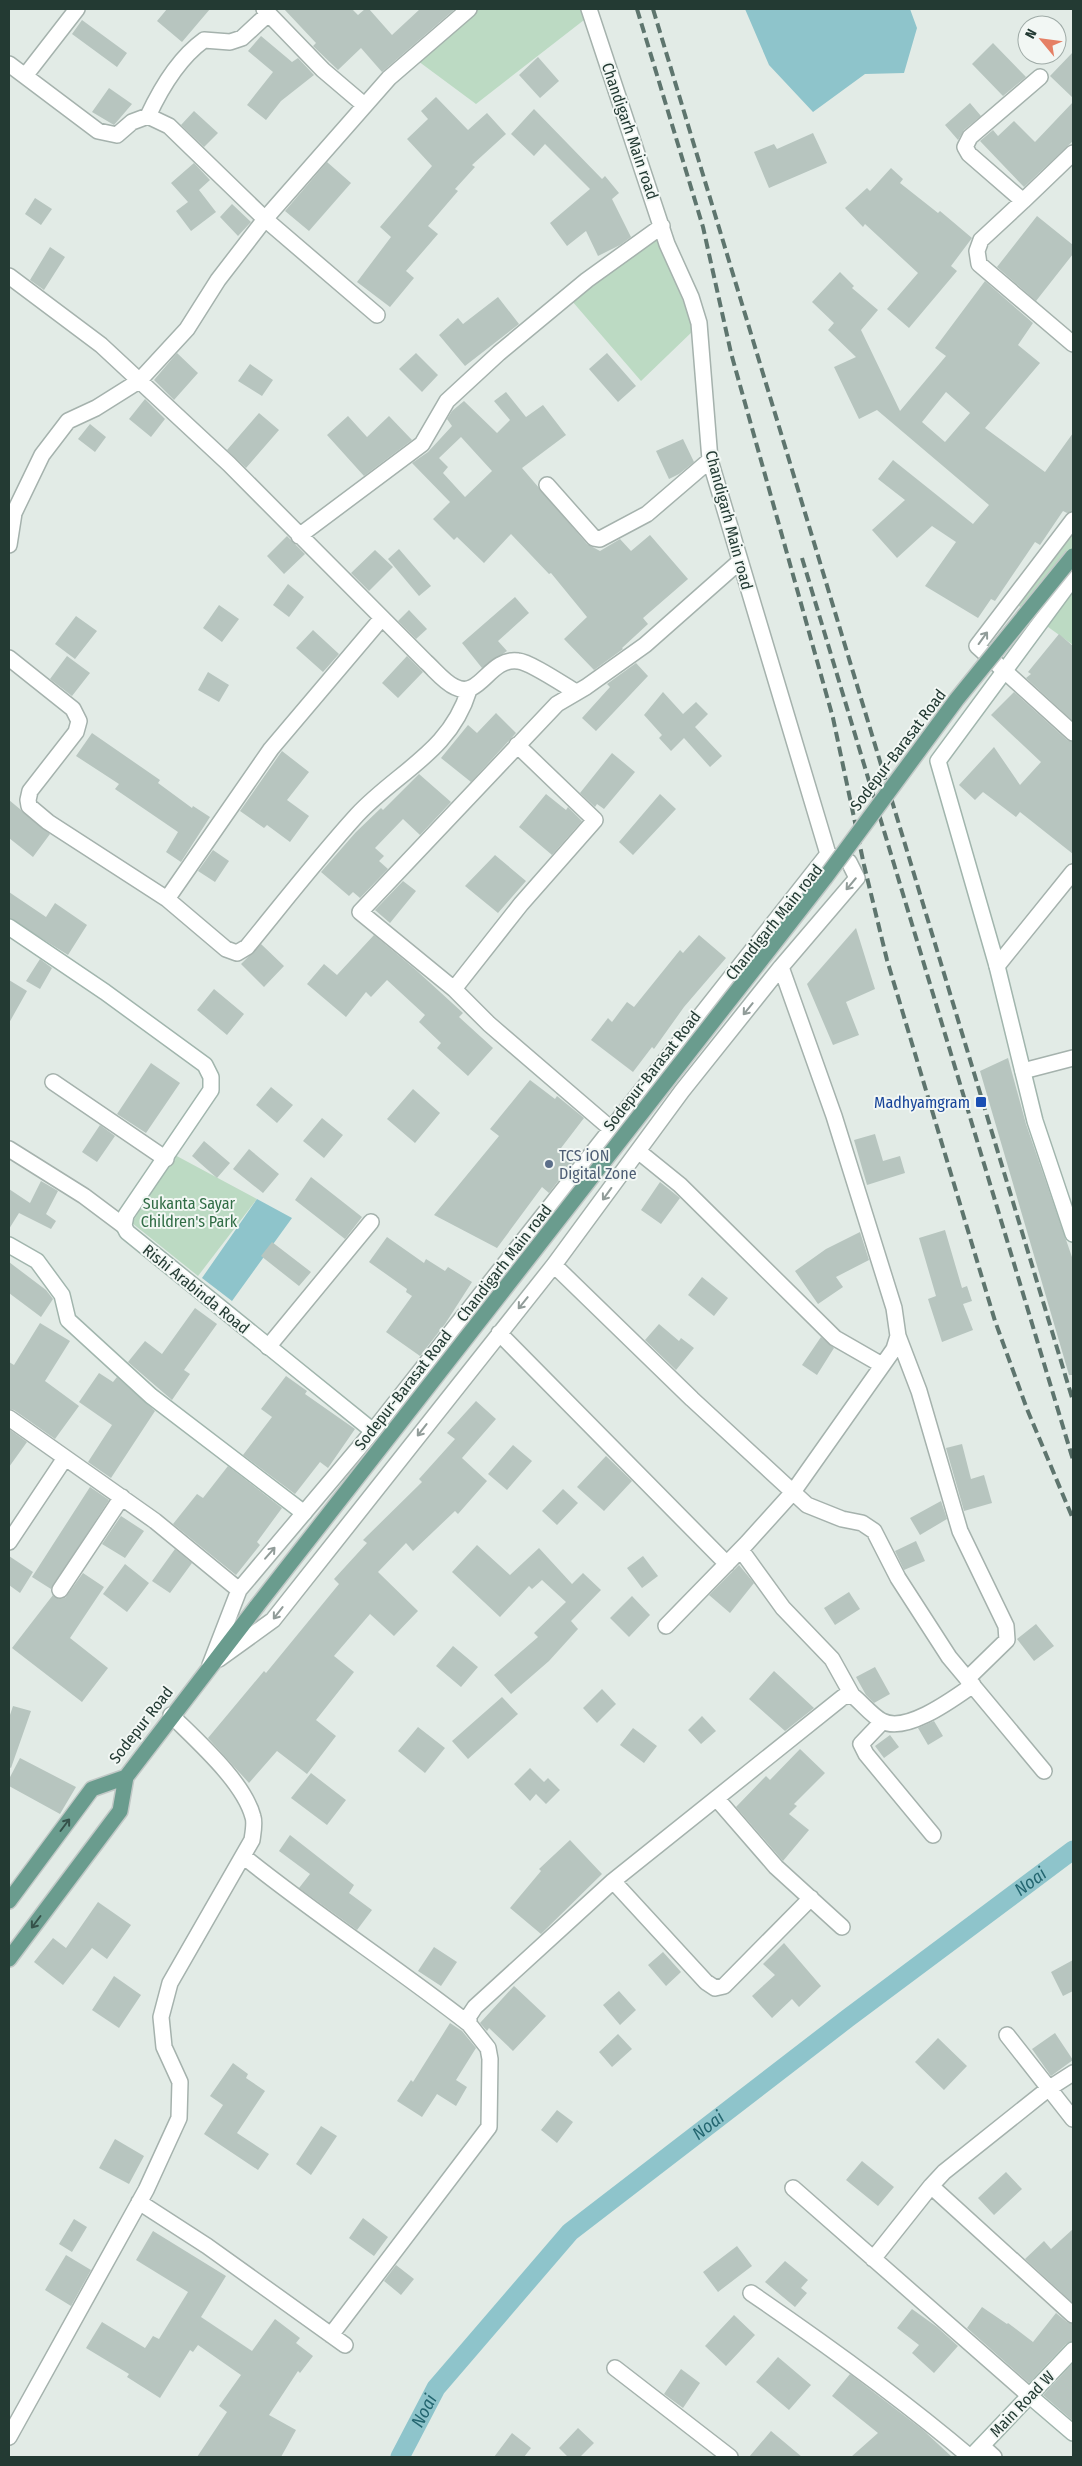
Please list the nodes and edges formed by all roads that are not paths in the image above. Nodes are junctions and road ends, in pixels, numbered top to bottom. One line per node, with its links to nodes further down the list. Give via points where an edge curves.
1 (77, 9): 6 (street)
2 (469, 9): 8 (street)
3 (589, 9): 13 (street, Chandigarh Main road)
4 (266, 12): 8 (street, via 323,70); 9 (street, via 242,38 230,42 204,40 193,48 158,95)
5 (9, 64): 6 (street)
6 (25, 76): 9 (street, via 98,131 117,135 132,122)
7 (1040, 77): 11 (street, via 970,138 965,146 969,154)
8 (363, 104): 12 (street)
9 (148, 116): 12 (street, via 169,126)
10 (1073, 153): 11 (street)
11 (1023, 202): 16 (street, via 981,240 977,251 979,264)
12 (265, 219): 15 (street); 17 (street, via 218,280 187,329)
13 (662, 226): 18 (street, Chandigarh Main road, via 699,323); 21 (street, via 587,280 447,400 422,444)
14 (11, 282): 17 (street, via 101,345)
15 (377, 316)
16 (1073, 344)
17 (138, 381): 21 (street, via 229,464); 22 (street, via 96,408 68,421 42,455 14,513)
18 (710, 460): 19 (street, via 647,514 600,539 594,538); 24 (street, Chandigarh Main road, via 731,524)
19 (547, 485)
20 (1073, 520): 28 (street, one-way to 20, via 978,649 979,643)
21 (299, 536): 26 (street)
22 (9, 545)
23 (1073, 556): 67 (main road, Sodepur-Barasat Road, bridge, via 957,699 825,878)
24 (739, 562): 30 (street, via 644,645); 33 (street, Chandigarh Main road)
25 (1073, 578): 28 (street)
26 (382, 618): 29 (street, via 446,681 461,690); 35 (street, via 271,749)
27 (9, 658): 35 (street, via 73,708 79,721 76,732 30,791 29,806 48,822)
28 (1006, 671): 31 (street); 37 (street, via 938,761)
29 (469, 690): 30 (street, via 499,664 520,661); 35 (street, via 454,726 434,748 358,814 247,947 237,953 226,949)
30 (576, 692): 32 (street, via 557,704)
31 (1073, 733)
32 (517, 745): 39 (street, via 595,820 521,904); 39 (street, via 360,912)
33 (828, 854): 38 (street, one-way to 38, via 849,862 857,878); 43 (street, Chandigarh Main road)
34 (1073, 872): 37 (street)
35 (167, 900)
36 (9, 927): 46 (street, via 205,1065 211,1076 211,1090)
37 (997, 966): 41 (street)
38 (781, 967): 45 (street, one-way to 45); 53 (street, via 866,1214 894,1308)
39 (454, 989): 43 (street, via 489,1024)
40 (1073, 1058): 41 (street)
41 (1023, 1071): 49 (street)
42 (53, 1082): 46 (street)
43 (610, 1128): 57 (street, Chandigarh Main road)
44 (9, 1149): 48 (street, Rishi Arabinda Road, via 84,1196)
45 (638, 1151): 51 (street, one-way to 51); 55 (street, via 680,1185 834,1338)
46 (166, 1159): 48 (street, via 126,1215)
47 (371, 1222): 54 (street)
48 (124, 1226): 54 (street, Rishi Arabinda Road, via 135,1240)
49 (1073, 1234)
50 (9, 1245): 61 (street, via 37,1261 62,1294 68,1320 144,1390)
51 (554, 1265): 52 (street, one-way to 52); 59 (street)
52 (499, 1333): 64 (street); 69 (street, one-way to 69, via 273,1620)
53 (898, 1336): 55 (street, via 894,1350); 70 (street, via 919,1391 960,1531 1006,1626 1007,1640)
54 (268, 1347): 57 (street, Rishi Arabinda Road)
55 (882, 1365): 59 (street)
56 (9, 1418): 58 (street)
57 (373, 1431): 61 (street, Chandigarh Main road)
58 (65, 1458): 60 (street); 62 (street)
59 (792, 1492): 63 (street); 70 (street, via 807,1505 862,1523 874,1531 949,1657)
60 (122, 1497): 65 (street); 66 (street)
61 (304, 1513): 66 (street, Chandigarh Main road, one-way to 61)
62 (9, 1542)
63 (741, 1550): 64 (street); 71 (street, via 784,1608 832,1659)
64 (727, 1564): 68 (street)
65 (60, 1590)
66 (238, 1590): 69 (street, Chandigarh Main road)
67 (256, 1606): 69 (main road, Sodepur Road)
68 (666, 1626)
69 (209, 1666): 72 (main road, Sodepur Road)
70 (970, 1682): 73 (street, via 940,1708 923,1716 902,1723); 74 (street)
71 (852, 1695): 73 (street); 76 (street, via 843,1697)
72 (172, 1715): 75 (main road, Sodepur Road); 78 (street, via 218,1762 243,1796 254,1818 252,1840)
73 (882, 1722): 77 (street, via 861,1744)
74 (1044, 1771)
75 (126, 1777): 81 (main road, Sodepur Road, one-way to 75, via 92,1788); 83 (main road, one-way to 83, via 120,1811)
76 (717, 1799): 79 (street); 80 (street, via 763,1854)
77 (933, 1835)
78 (243, 1856): 84 (street); 91 (street, via 170,1983 161,2017 164,2047 180,2082 180,2118)
79 (613, 1881): 80 (street, via 715,1988 724,1986); 84 (street, via 475,2007 469,2016)
80 (811, 1898): 82 (street)
81 (9, 1901)
82 (842, 1928)
83 (9, 1959)
84 (469, 2024): 95 (street, via 488,2048 489,2127)
85 (1007, 2035): 87 (street)
86 (1073, 2073): 87 (street)
87 (1048, 2089): 88 (street); 89 (street)
88 (1073, 2119)
89 (931, 2186): 92 (street); 94 (street)
90 (793, 2188): 92 (street)
91 (139, 2202): 95 (street); 101 (street)
92 (873, 2259): 99 (street)
93 (751, 2293): 104 (street, via 918,2412)
94 (1073, 2315)
95 (332, 2335): 96 (street)
96 (345, 2345)
97 (1073, 2350): 99 (street, Main Road W)
98 (614, 2368): 103 (street)
99 (1031, 2397): 100 (street); 102 (street, Main Road W)
100 (1073, 2433)
101 (9, 2436)
102 (982, 2446): 104 (street, Main Road W); 105 (street)
103 (730, 2457)
104 (971, 2457)
105 (994, 2457)

